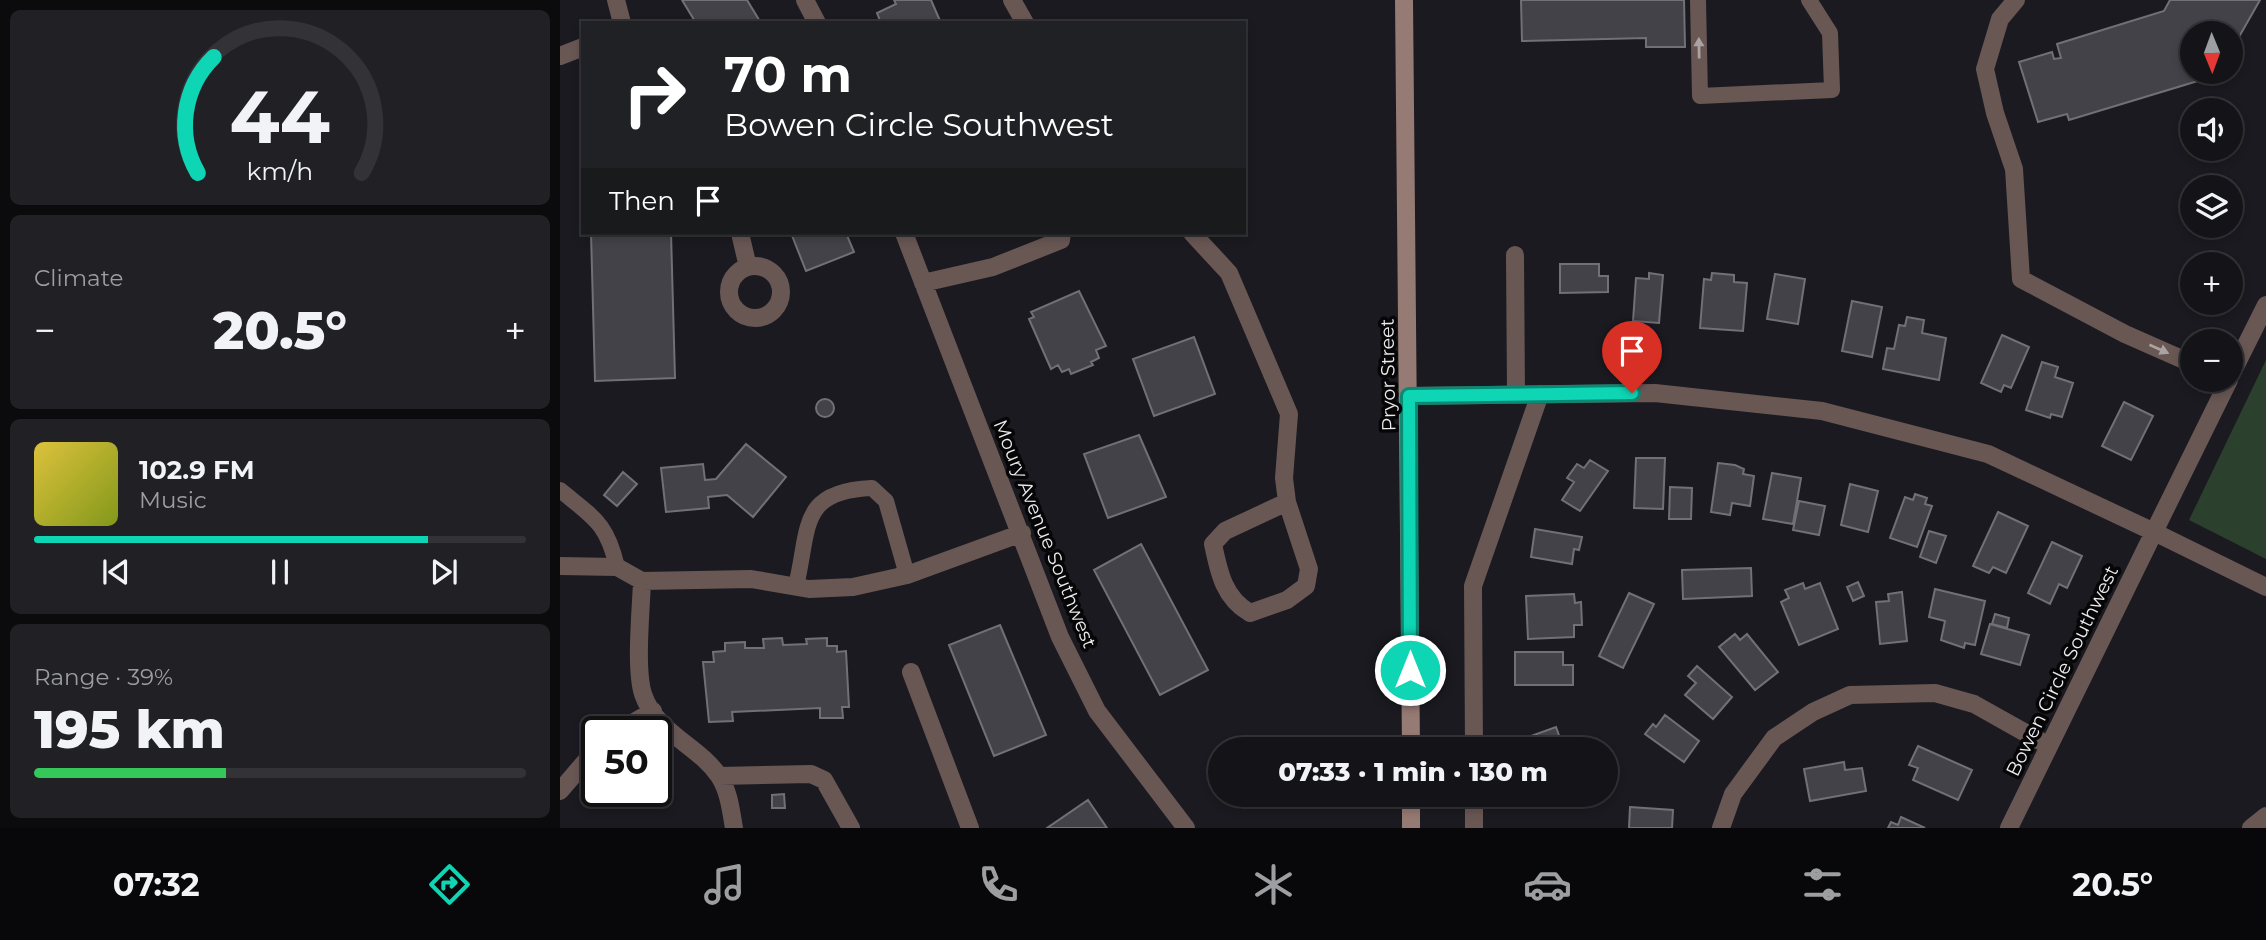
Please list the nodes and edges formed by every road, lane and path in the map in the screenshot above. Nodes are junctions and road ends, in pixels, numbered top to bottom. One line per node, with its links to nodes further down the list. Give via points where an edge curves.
1 (616, 0): 8 (street)
2 (805, 0): 9 (street)
3 (1012, 0): 10 (street)
4 (1404, 0): 26 (main road, Pryor Street)
5 (1698, 0): 6 (lane, one-way to 5, via 1830,33 1832,90 1700,96)
6 (1808, 0)
7 (2017, 0): 22 (street, one-way to 22, via 2000,19 1986,69 1994,113 2014,169 2021,279)
8 (621, 21)
9 (816, 21)
10 (1024, 21)
11 (581, 48): 12 (street)
12 (560, 56)
13 (740, 235): 18 (street)
14 (905, 235): 19 (street, Moury Avenue Southwest)
15 (1062, 235): 19 (street, via 1061,240 993,267)
16 (1194, 235): 28 (street, via 1229,273 1289,414 1284,478)
17 (1515, 256): 24 (street)
18 (748, 267)
19 (923, 283): 30 (street, Moury Avenue Southwest)
20 (2266, 305): 21 (street)
21 (2243, 351)
22 (2180, 358)
23 (2223, 392): 29 (street, Bowen Circle Southwest)
24 (1516, 394): 25 (street); 26 (street)
25 (1540, 394): 29 (street, via 1655,393 1822,411 1988,454); 41 (street, via 1472,586)
26 (1409, 396): 40 (main road, Pryor Street)
27 (560, 490): 32 (lane, via 601,523)
28 (1287, 502): 28 (street, via 1309,569 1306,586 1287,600 1250,612 1234,603 1213,544 1225,531)
29 (2154, 531): 36 (street); 42 (street, Bowen Circle Southwest)
30 (1022, 533): 33 (street); 52 (street, Moury Avenue Southwest, via 1060,637 1097,710)
31 (560, 566): 32 (street)
32 (617, 567): 34 (street)
33 (906, 575): 35 (street, via 853,587); 35 (lane, via 886,501 872,488 842,489 817,506 803,540)
34 (642, 581): 35 (street, via 751,579); 38 (street, via 640,671 643,694)
35 (796, 586)
36 (2266, 587)
37 (911, 672): 51 (street)
38 (653, 711): 39 (street); 44 (street, via 670,734)
39 (644, 716)
40 (1411, 737)
41 (1474, 737)
42 (2049, 746): 55 (street, via 1974,704 1935,693 1850,695 1774,738 1733,794); 56 (street, Bowen Circle Southwest)
43 (581, 767): 45 (street)
44 (719, 776): 49 (street); 50 (street, via 811,774 824,780)
45 (560, 791)
46 (1411, 807): 53 (main road)
47 (1474, 807): 54 (street)
48 (2266, 816): 57 (street)
49 (734, 828)
50 (851, 828)
51 (970, 828)
52 (1186, 828)
53 (1411, 828)
54 (1474, 828)
55 (1721, 828)
56 (2009, 828)
57 (2251, 828)

